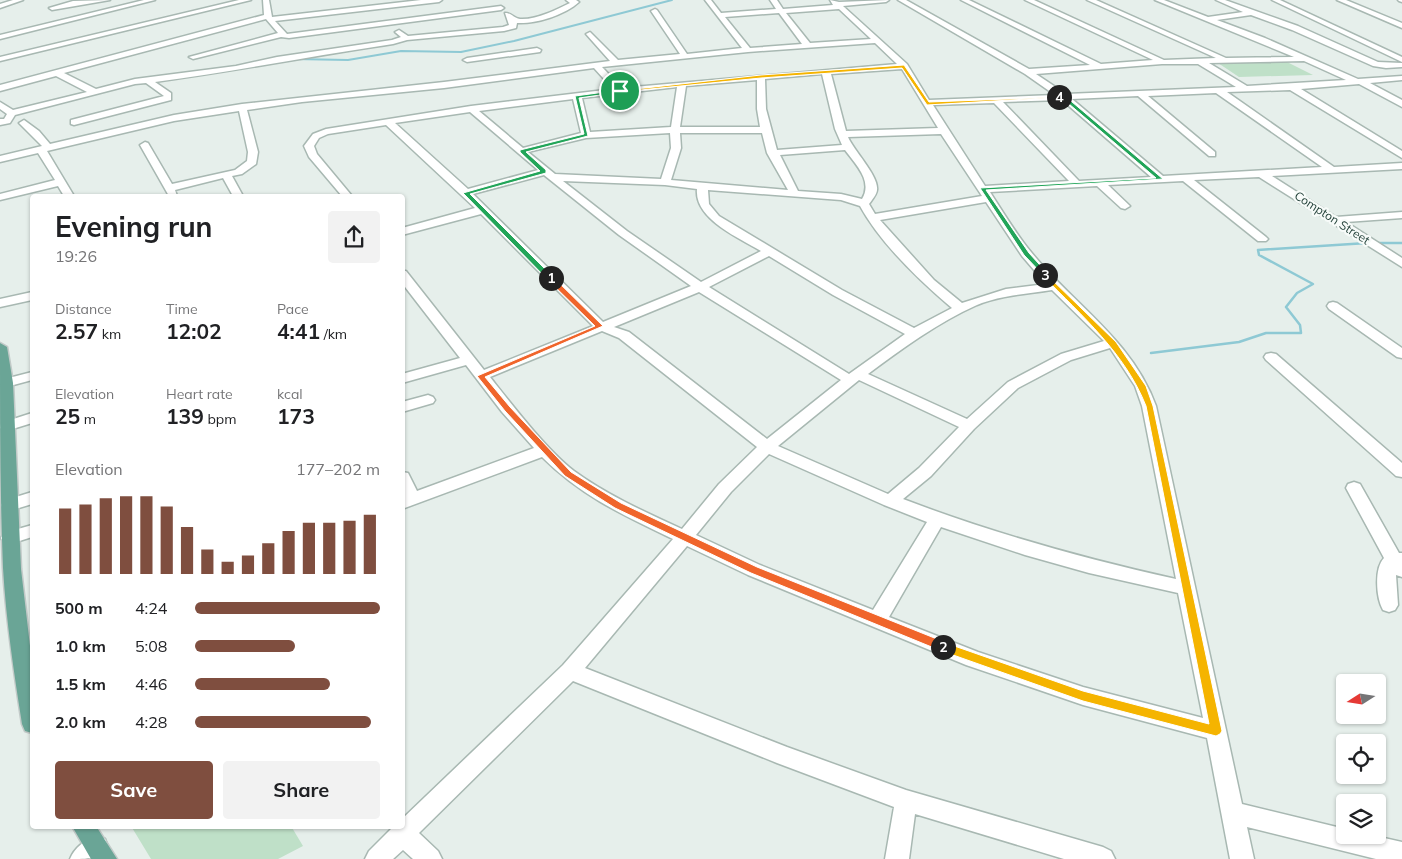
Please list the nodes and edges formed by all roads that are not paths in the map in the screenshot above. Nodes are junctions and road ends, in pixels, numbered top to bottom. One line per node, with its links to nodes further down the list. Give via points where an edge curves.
1 (20, 0): 23 (street)
2 (107, 0): 24 (street)
3 (146, 0): 36 (street)
4 (248, 0): 38 (street)
5 (266, 0): 32 (street)
6 (439, 0): 19 (street)
7 (492, 0): 25 (street)
8 (570, 0): 34 (street, via 576,2 528,20)
9 (773, 0): 27 (street)
10 (886, 0): 22 (street)
11 (901, 0): 67 (street)
12 (964, 0): 65 (street)
13 (1028, 0): 60 (street)
14 (1090, 0): 57 (street)
15 (1158, 0): 33 (street)
16 (1219, 0): 29 (street)
17 (1276, 0): 58 (street)
18 (1340, 0): 37 (street)
19 (428, 1): 28 (street); 31 (street)
20 (708, 1): 30 (street)
21 (342, 3): 28 (street, via 333,6)
22 (836, 4): 27 (street); 47 (street)
23 (0, 6)
24 (52, 8)
25 (501, 8): 31 (street); 34 (street)
26 (654, 11): 51 (street)
27 (782, 11): 30 (street); 49 (street)
28 (333, 13): 32 (street)
29 (1252, 13): 33 (street); 63 (street, via 1296,28 1376,64)
30 (719, 15): 50 (street)
31 (441, 17): 35 (street)
32 (269, 18): 39 (street); 48 (street)
33 (1207, 19): 54 (street)
34 (513, 20): 43 (street, via 513,26 504,29)
35 (390, 24): 39 (street, via 296,36); 43 (street)
36 (50, 25): 41 (street); 44 (street)
37 (1402, 26)
38 (123, 29): 42 (street); 44 (street)
39 (283, 34): 52 (street)
40 (590, 34): 61 (street)
41 (0, 37)
42 (140, 37)
43 (406, 38): 71 (street)
44 (84, 39): 53 (street)
45 (149, 40): 48 (street)
46 (528, 40): 56 (street)
47 (877, 41): 49 (street); 64 (street)
48 (158, 44): 68 (street)
49 (808, 46): 50 (street)
50 (748, 50): 51 (street)
51 (685, 56): 61 (street)
52 (193, 57)
53 (0, 59)
54 (1306, 59): 57 (street); 72 (street)
55 (467, 60): 56 (street)
56 (544, 60): 62 (street); 87 (street, via 444,85)
57 (1228, 60): 59 (street)
58 (1402, 60)
59 (1199, 61): 60 (street); 76 (street)
60 (1162, 62): 65 (street)
61 (616, 63): 62 (street)
62 (595, 65): 77 (street)
63 (1402, 65)
64 (904, 66): 66 (street); 84 (street)
65 (1100, 66): 67 (street)
66 (826, 72): 69 (street); 97 (street, via 836,118)
67 (1028, 72): 82 (street)
68 (57, 73): 75 (street); 79 (street)
69 (761, 77): 73 (street); 95 (street, via 759,93)
70 (1402, 78): 72 (street)
71 (147, 80): 79 (street); 91 (street, via 168,98)
72 (1359, 82): 74 (street); 85 (street)
73 (682, 84): 77 (street); 94 (street)
74 (1292, 87): 76 (street); 105 (street)
75 (0, 88)
76 (1245, 89): 78 (street)
77 (620, 91): 81 (street)
78 (1219, 91): 80 (street); 108 (street)
79 (96, 92): 89 (street)
80 (1140, 94): 82 (street); 104 (street)
81 (577, 96): 88 (street); 98 (street)
82 (1064, 97): 83 (street); 113 (street)
83 (997, 101): 84 (street); 117 (street)
84 (927, 103): 96 (street)
85 (1402, 104)
86 (0, 105): 89 (street)
87 (242, 108): 101 (street, via 165,120); 111 (street, via 253,152 252,162)
88 (471, 109): 92 (street); 102 (street)
89 (12, 113): 90 (street, via 7,120)
90 (0, 122)
91 (74, 122)
92 (387, 122): 120 (street); 124 (street, via 326,132 316,136 309,146 312,155)
93 (24, 123): 101 (street, via 36,133)
94 (676, 130): 95 (street); 98 (street); 115 (street, via 676,148)
95 (764, 130): 103 (street)
96 (944, 131): 97 (street); 121 (street)
97 (843, 134): 100 (street)
98 (586, 135): 102 (street)
99 (144, 145): 119 (street)
100 (848, 147): 103 (street); 127 (street, via 871,180 872,191)
101 (44, 148): 106 (street); 114 (street)
102 (522, 151): 109 (street)
103 (772, 153): 125 (street)
104 (1212, 154)
105 (1402, 155)
106 (0, 159)
107 (1402, 166): 108 (street)
108 (1332, 170): 110 (street)
109 (548, 174): 115 (street); 120 (street); 139 (street)
110 (1262, 174): 112 (street); 132 (street, Compton Street)
111 (227, 176): 119 (street); 123 (street)
112 (1185, 178): 113 (street); 134 (street)
113 (1160, 179): 116 (street)
114 (60, 182): 122 (street); 126 (street)
115 (665, 182): 118 (street)
116 (1100, 183): 117 (street); 128 (street)
117 (1077, 184): 121 (street)
118 (703, 187): 125 (street); 135 (street, via 701,200 705,209)
119 (172, 192)
120 (466, 193): 129 (street)
121 (985, 193): 131 (street); 138 (street, via 1026,254)
122 (68, 194)
123 (237, 194)
124 (345, 194)
125 (795, 194): 127 (street, via 841,197)
126 (0, 197)
127 (864, 204): 131 (street)
128 (1124, 206)
129 (482, 210): 133 (street); 145 (street)
130 (1402, 215): 132 (street)
131 (872, 218): 143 (street, via 930,283)
132 (1334, 220): 136 (street, Compton Street)
133 (405, 231)
134 (1262, 240)
135 (768, 252): 139 (street); 146 (street, via 873,314)
136 (1402, 263)
137 (405, 278): 152 (street)
138 (1056, 286): 143 (street, via 1006,293); 148 (street)
139 (700, 287): 144 (street); 155 (street, via 779,338)
140 (30, 296): 141 (street)
141 (0, 303)
142 (1333, 306): 150 (street)
143 (961, 309): 146 (street)
144 (625, 316): 145 (street); 147 (street)
145 (600, 326): 147 (street); 153 (street)
146 (914, 333): 155 (street)
147 (624, 335): 163 (street)
148 (1113, 343): 162 (street, via 1066,356 1033,373 1013,385); 176 (street, via 1142,386 1150,406)
149 (0, 348): 157 (main road)
150 (1402, 354)
151 (1270, 357): 165 (street)
152 (468, 360): 153 (street); 156 (street)
153 (480, 376): 164 (street)
154 (30, 377): 157 (street)
155 (854, 378): 162 (street); 163 (street)
156 (405, 379)
157 (6, 383): 161 (main road)
158 (428, 400): 159 (street)
159 (405, 406)
160 (30, 419): 161 (street)
161 (6, 426): 170 (main road)
162 (968, 426): 169 (street, via 924,472)
163 (767, 447): 169 (street); 174 (street, via 725,488)
164 (544, 450): 168 (street); 174 (street, via 568,474 587,487)
165 (1402, 472)
166 (1354, 488): 175 (street)
167 (30, 499): 170 (street)
168 (408, 501)
169 (890, 501): 171 (street)
170 (9, 506): 173 (main road)
171 (937, 519): 176 (street, via 1025,548); 178 (street)
172 (30, 532): 173 (street)
173 (10, 538): 179 (main road)
174 (684, 538): 178 (street); 180 (street)
175 (1399, 563): 177 (street, via 1388,565)
176 (1186, 588): 182 (street)
177 (1389, 605)
178 (877, 620): 182 (street, via 973,659 1074,693)
179 (28, 652): 181 (main road, via 24,674)
180 (570, 671): 183 (street); 186 (street)
181 (30, 712)
182 (1216, 731): 184 (street)
183 (906, 801): 191 (street); 192 (street)
184 (1234, 813): 187 (street); 193 (street)
185 (83, 829): 188 (main road)
186 (403, 834): 189 (street); 190 (street)
187 (1402, 854)
188 (95, 855)
189 (377, 859)
190 (430, 859)
191 (897, 859)
192 (1103, 859)
193 (1242, 859)

